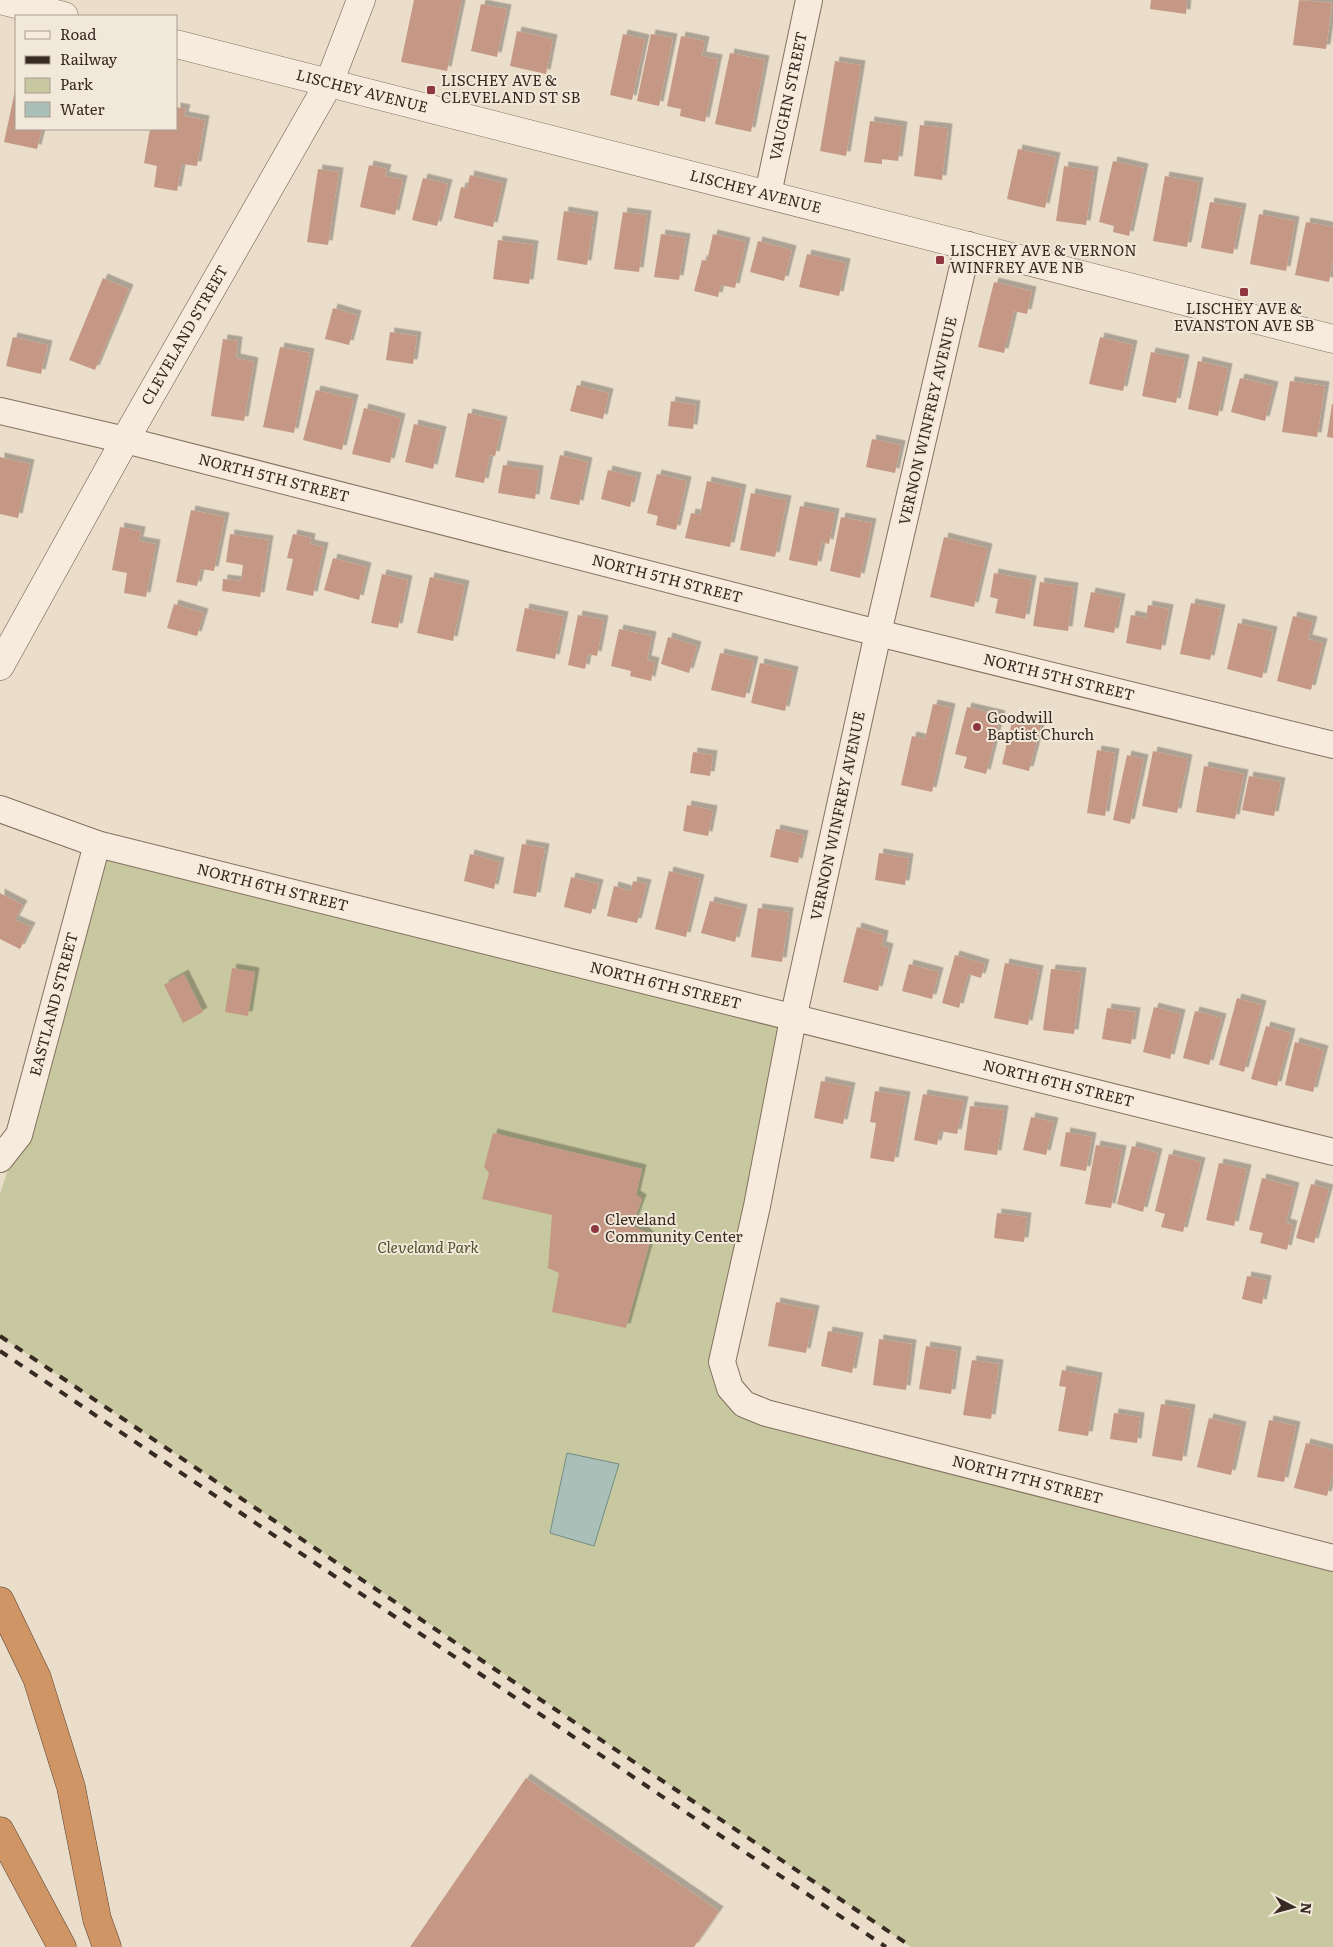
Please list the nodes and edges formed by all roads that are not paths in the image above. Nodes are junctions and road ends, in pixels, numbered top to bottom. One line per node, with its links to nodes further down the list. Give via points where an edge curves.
1 (0, 0): 4 (street)
2 (361, 0): 6 (street, CLEVELAND STREET)
3 (809, 0): 7 (street, VAUGHN STREET)
4 (60, 15)
5 (178, 45): 6 (street, LISCHEY AVENUE)
6 (329, 83): 7 (street, LISCHEY AVENUE); 11 (street, CLEVELAND STREET)
7 (768, 194): 8 (street, LISCHEY AVENUE)
8 (968, 246): 9 (street, LISCHEY AVENUE); 12 (street, VERNON WINFREY AVENUE)
9 (1333, 338)
10 (0, 411): 11 (street, NORTH 5TH STREET)
11 (125, 440): 12 (street, NORTH 5TH STREET); 13 (street, CLEVELAND STREET)
12 (878, 633): 14 (street, NORTH 5TH STREET); 17 (street, VERNON WINFREY AVENUE)
13 (0, 666)
14 (1333, 745)
15 (0, 809): 16 (street, NORTH 6TH STREET)
16 (97, 844): 17 (street, NORTH 6TH STREET); 19 (street, EASTLAND STREET, via 19,1135)
17 (793, 1019): 18 (street, NORTH 6TH STREET); 20 (street, VERNON WINFREY AVENUE, via 757,1206 722,1362)
18 (1333, 1152)
19 (0, 1159)
20 (730, 1388): 21 (street, NORTH 7TH STREET, via 744,1404 766,1413)
21 (1333, 1558)
22 (0, 1601): 25 (highway, via 37,1678 60,1751 71,1787 97,1919)
23 (0, 1831): 24 (highway)
24 (62, 1947)
25 (107, 1947)

